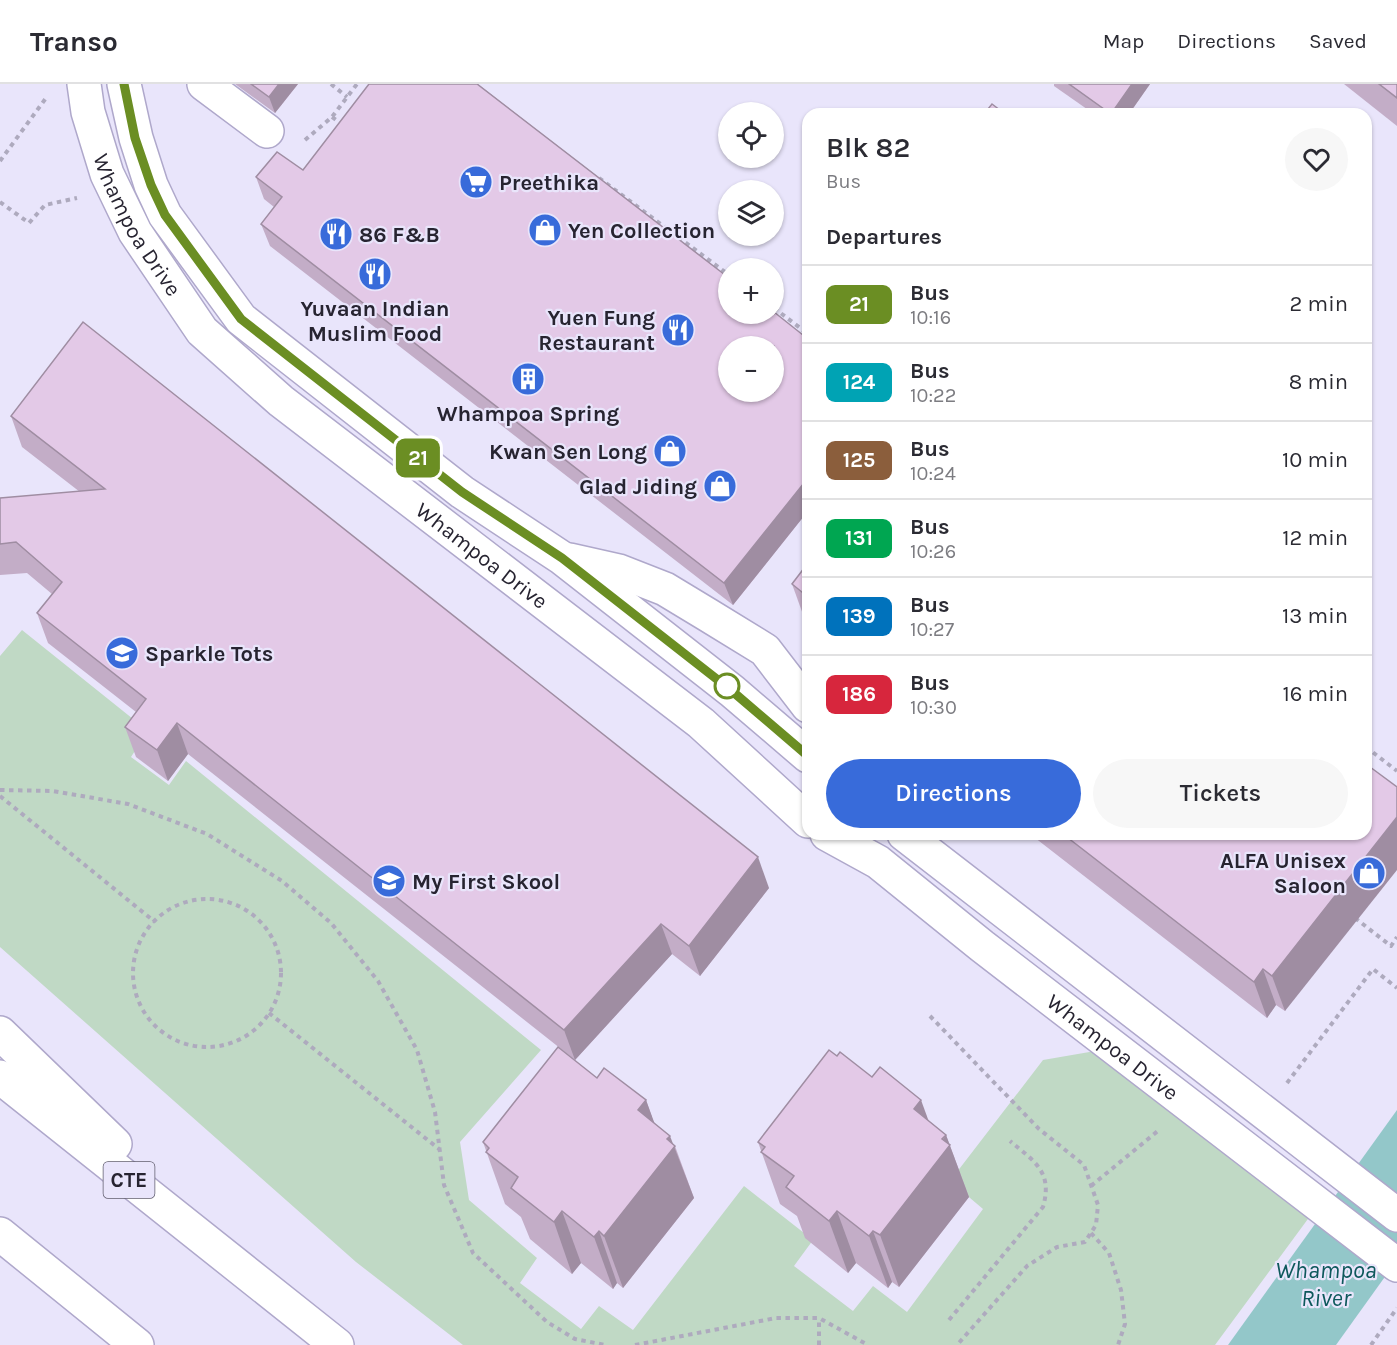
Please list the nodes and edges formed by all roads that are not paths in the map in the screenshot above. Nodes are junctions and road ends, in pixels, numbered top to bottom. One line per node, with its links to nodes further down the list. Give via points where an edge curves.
1 (123, 84): 3 (main road); 5 (main road, Whampoa Drive, via 135,138 165,215 241,319 462,492)
2 (204, 84): 4 (main road)
3 (86, 98): 8 (main road, Whampoa Drive, via 107,174 135,232 202,331 281,401 700,723)
4 (267, 131)
5 (562, 558): 6 (main road, via 619,571 665,589 765,650); 7 (main road, Whampoa Drive)
6 (802, 698)
7 (802, 751)
8 (802, 816)
9 (838, 840): 15 (main road, Whampoa Drive, via 878,862)
10 (912, 840): 13 (main road, Whampoa Drive)
11 (0, 1033): 16 (main road)
12 (0, 1077): 16 (main road, CTE)
13 (1397, 1215)
14 (0, 1234): 17 (main road)
15 (1397, 1265)
16 (258, 1284): 18 (main road, CTE)
17 (137, 1345)
18 (337, 1345)

